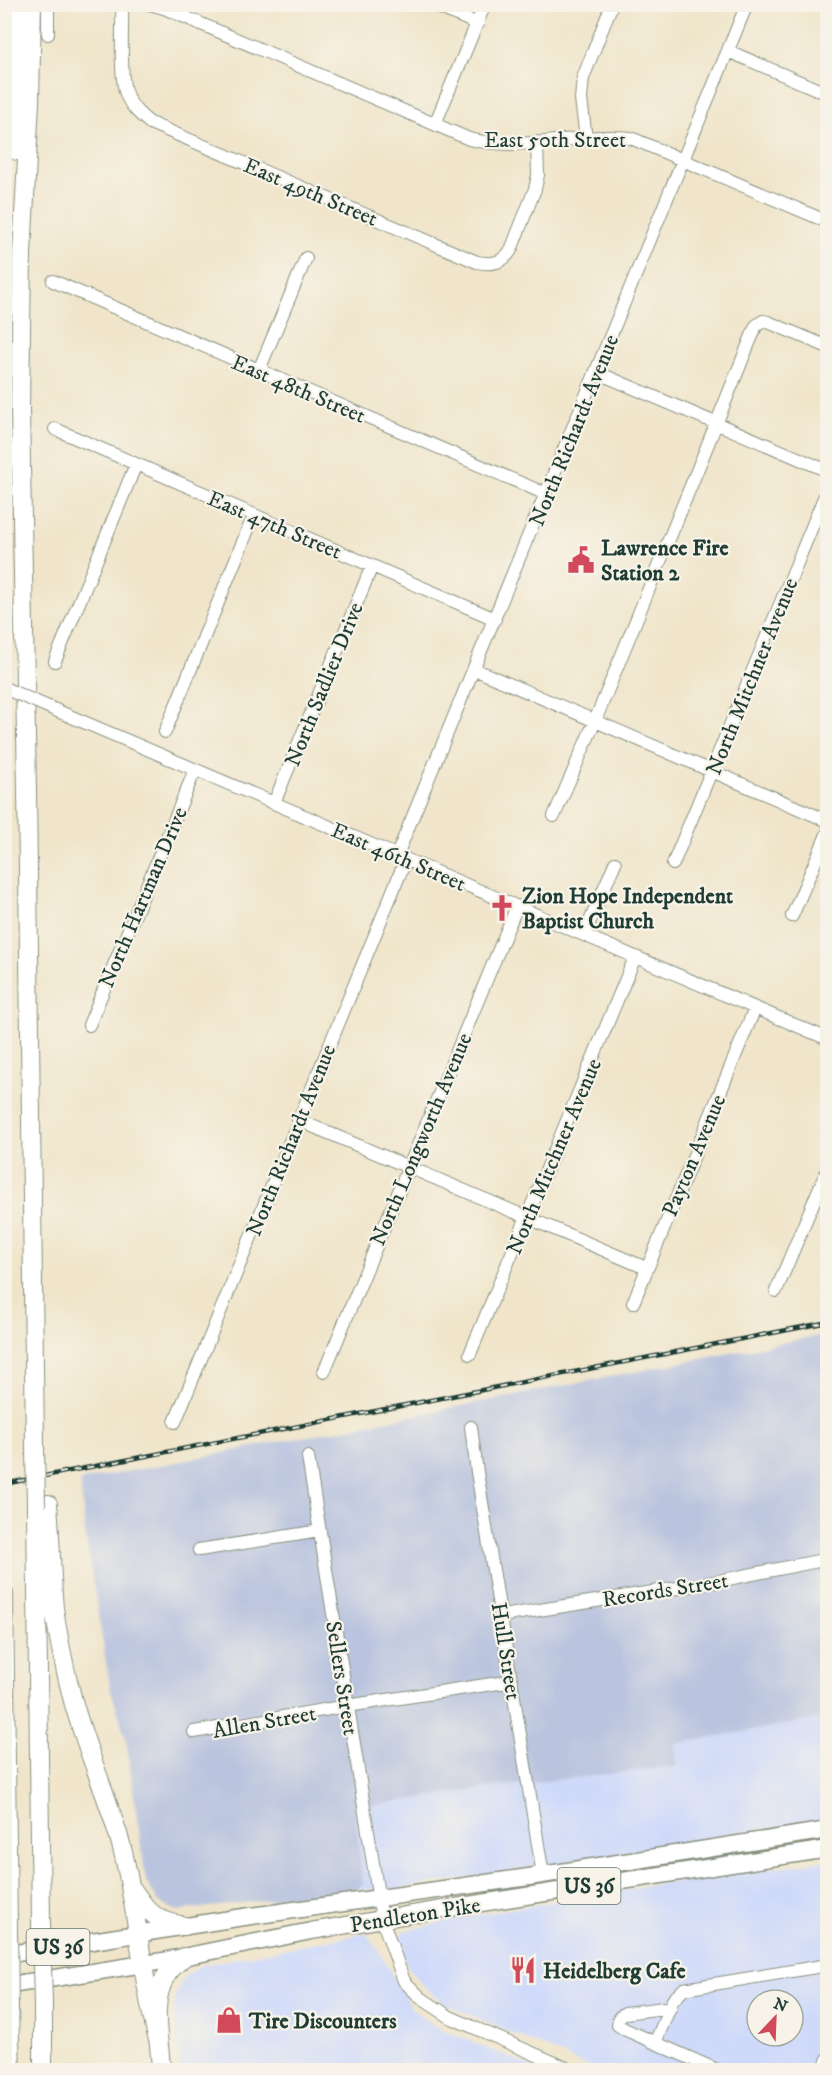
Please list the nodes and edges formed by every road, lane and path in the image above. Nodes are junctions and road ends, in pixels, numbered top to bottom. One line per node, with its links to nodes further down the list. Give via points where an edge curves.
1 (15, 4): 19 (highway, via 16,150)
2 (32, 4): 19 (highway)
3 (48, 4): 11 (street)
4 (122, 4): 16 (street, East 49th Street, via 124,80 131,104 142,117 477,262 498,262 510,251 534,192)
5 (149, 4): 14 (street, East 50th Street)
6 (431, 4): 10 (street)
7 (485, 4): 10 (street)
8 (612, 4): 15 (street, via 583,78)
9 (747, 4): 12 (street, North Richardt Avenue)
10 (478, 24): 14 (street)
11 (48, 33)
12 (728, 51): 13 (street); 17 (street, North Richardt Avenue)
13 (828, 94)
14 (435, 124): 16 (street, East 50th Street, via 485,143)
15 (585, 138): 16 (street, East 50th Street); 17 (street, East 50th Street, via 631,138)
16 (537, 142)
17 (683, 160): 18 (street, East 50th Street); 24 (street, North Richardt Avenue)
18 (828, 222)
19 (22, 254): 67 (highway, bridge, via 20,410 34,1316)
20 (306, 258): 23 (street)
21 (53, 281): 23 (street, East 48th Street)
22 (828, 347): 25 (street, via 768,322 758,322)
23 (259, 370): 30 (street, East 48th Street)
24 (596, 372): 25 (street); 30 (street, North Richardt Avenue)
25 (717, 424): 28 (street); 37 (street)
26 (55, 429): 27 (street, East 47th Street)
27 (136, 464): 31 (street, East 47th Street); 34 (street)
28 (828, 471)
29 (828, 488): 40 (street, North Mitchner Avenue)
30 (546, 494): 33 (street, North Richardt Avenue)
31 (254, 515): 32 (street, East 47th Street); 38 (street)
32 (372, 566): 33 (street, East 47th Street); 41 (street, North Sadlier Drive)
33 (495, 619): 35 (street, North Richardt Avenue)
34 (56, 661)
35 (474, 669): 37 (street); 45 (street, North Richardt Avenue)
36 (4, 688): 39 (street, East 46th Street, bridge)
37 (595, 721): 40 (street); 42 (street)
38 (165, 732)
39 (195, 770): 41 (street, East 46th Street); 53 (street, North Hartman Drive)
40 (712, 771): 43 (street); 47 (street, North Mitchner Avenue)
41 (274, 803): 45 (street, East 46th Street)
42 (554, 816)
43 (828, 821)
44 (828, 832): 49 (street)
45 (402, 857): 48 (street, East 46th Street); 55 (street, North Richardt Avenue)
46 (615, 863): 50 (street)
47 (673, 864)
48 (517, 906): 50 (street, East 46th Street); 56 (street, North Longworth Avenue)
49 (792, 916)
50 (584, 935): 51 (street, East 46th Street)
51 (635, 957): 52 (street, East 46th Street); 58 (street, North Mitchner Avenue)
52 (755, 1008): 54 (street, East 46th Street); 59 (street, Payton Avenue)
53 (88, 1025)
54 (828, 1039)
55 (298, 1120): 56 (street); 64 (street, North Richardt Avenue)
56 (409, 1167): 58 (street); 63 (street, North Longworth Avenue)
57 (828, 1168): 60 (street)
58 (527, 1218): 59 (street); 62 (street, North Mitchner Avenue)
59 (646, 1268): 61 (street, Payton Avenue)
60 (776, 1291)
61 (633, 1303)
62 (470, 1354)
63 (324, 1372)
64 (175, 1422)
65 (471, 1427): 72 (street, Hull Street)
66 (308, 1457): 68 (street, Sellers Street)
67 (42, 1505): 79 (highway, via 64,1666 78,1722 116,1828); 94 (highway, bridge)
68 (320, 1531): 69 (street); 74 (street, Sellers Street)
69 (199, 1550)
70 (828, 1559): 72 (street, Records Street, via 703,1584)
71 (4, 1594): 93 (highway, bridge)
72 (501, 1616): 73 (street, Hull Street)
73 (512, 1681): 74 (street, Allen Street); 78 (street, Hull Street)
74 (347, 1706): 75 (street, Allen Street); 80 (street, Sellers Street)
75 (194, 1732)
76 (828, 1830): 78 (main road, Pendleton Pike / US 36)
77 (828, 1850): 81 (main road, Pendleton Pike / US 36)
78 (543, 1875): 80 (main road, Pendleton Pike / US 36)
79 (130, 1886): 82 (highway, via 158,1920); 83 (highway)
80 (379, 1899): 81 (street, Sellers Street); 82 (main road, Pendleton Pike / US 36)
81 (382, 1919): 85 (main road, Pendleton Pike / US 36); 96 (street, Sellers Street, via 404,1981 421,1998 450,2017)
82 (185, 1926): 83 (main road, Pendleton Pike / US 36)
83 (137, 1934): 84 (main road, Pendleton Pike / US 36); 86 (highway)
84 (4, 1955)
85 (184, 1957): 86 (main road, Pendleton Pike); 90 (highway, via 171,1969 159,1992)
86 (142, 1964): 88 (main road, Pendleton Pike); 90 (highway)
87 (828, 1965): 89 (street, via 690,1986 679,1992)
88 (4, 1986)
89 (671, 2007): 91 (street); 91 (street, via 628,2012 618,2022 622,2028)
90 (158, 2040): 95 (highway)
91 (655, 2043): 97 (street)
92 (828, 2059): 98 (street)
93 (11, 2070)
94 (43, 2070)
95 (160, 2070)
96 (571, 2070)
97 (717, 2070)
98 (823, 2070)

